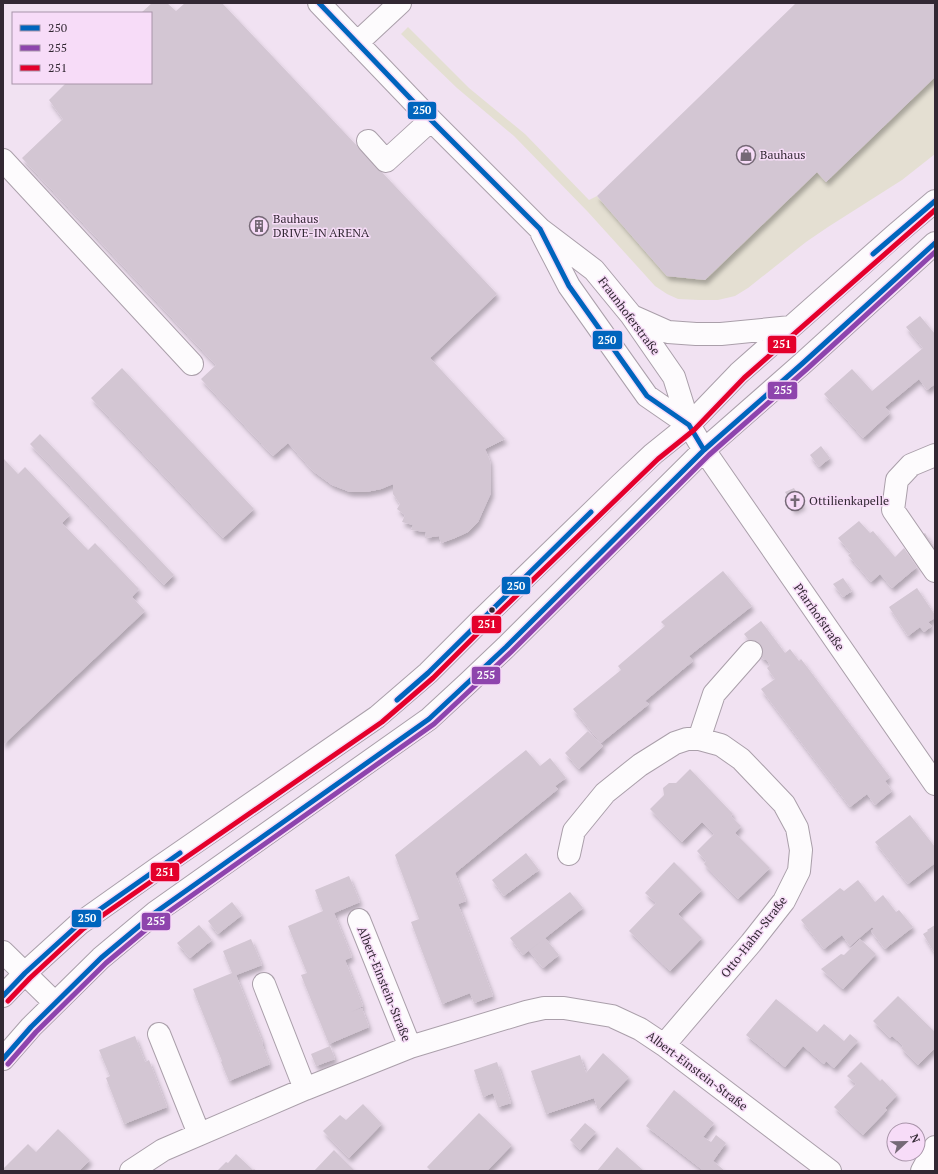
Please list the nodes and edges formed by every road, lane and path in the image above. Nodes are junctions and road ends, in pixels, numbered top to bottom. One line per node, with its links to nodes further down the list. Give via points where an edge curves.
1 (319, 3): 3 (street, Fraunhoferstraße)
2 (400, 3): 3 (street)
3 (357, 43): 4 (street, Fraunhoferstraße)
4 (431, 120): 5 (street, via 386,161); 8 (street, Fraunhoferstraße)
5 (368, 141)
6 (3, 160): 12 (street)
7 (935, 201): 11 (street)
8 (540, 229): 10 (street, Fraunhoferstraße, via 594,270); 13 (street, Fraunhoferstraße, via 569,286 647,396)
9 (935, 243): 14 (street)
10 (631, 315): 11 (street, via 668,332 721,334); 13 (street, Fraunhoferstraße, via 674,377)
11 (791, 327): 13 (street, via 739,373)
12 (192, 364)
13 (689, 425): 14 (street, Fraunhoferstraße); 23 (street, via 653,454 428,673 377,717 79,924)
14 (704, 450): 19 (street, Pfarrhofstraße); 26 (street, via 506,647 428,718 156,912 101,958)
15 (935, 455): 16 (street, via 911,465 896,480 893,510)
16 (935, 572)
17 (751, 652): 18 (street, via 714,694)
18 (699, 739): 20 (street, Otto-Hahn-Straße, via 675,743 640,765 605,793 574,831); 28 (street, Otto-Hahn-Straße, via 721,745 741,758 784,804 797,828 799,871 784,902)
19 (935, 784)
20 (569, 854)
21 (359, 920): 29 (street, Albert-Einstein-Straße)
22 (3, 952): 23 (street)
23 (24, 973): 25 (street); 26 (street)
24 (264, 984): 31 (street)
25 (3, 996)
26 (55, 1003): 30 (street)
27 (159, 1034): 32 (street)
28 (664, 1045): 29 (street, Albert-Einstein-Straße, via 640,1029 612,1016 564,1008 544,1008); 35 (street, Albert-Einstein-Straße)
29 (410, 1047): 31 (street, Albert-Einstein-Straße)
30 (3, 1059)
31 (305, 1088): 32 (street, Albert-Einstein-Straße)
32 (199, 1134): 34 (street, Albert-Einstein-Straße, via 163,1150)
33 (935, 1147): 36 (street)
34 (131, 1171)
35 (830, 1171)
36 (922, 1171)

